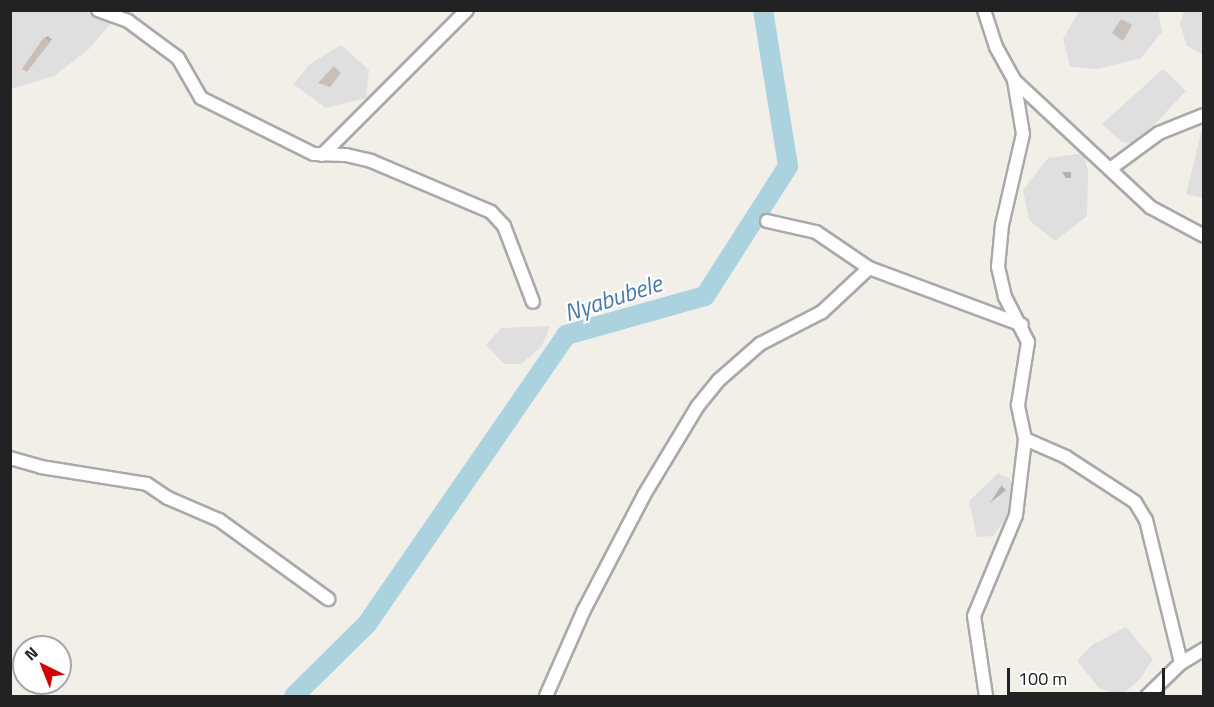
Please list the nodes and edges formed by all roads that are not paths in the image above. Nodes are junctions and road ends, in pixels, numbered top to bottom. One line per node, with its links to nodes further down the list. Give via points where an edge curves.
1 (98, 10): 6 (street, via 128,21 178,58 201,98)
2 (467, 10): 6 (street)
3 (984, 10): 4 (street, via 996,47)
4 (1014, 80): 7 (street); 12 (street, via 1023,134 1002,225 998,267 1005,297)
5 (1203, 114): 7 (street, via 1159,133)
6 (322, 155): 11 (street, via 346,154 371,161 491,212 504,226)
7 (1110, 169): 9 (street, via 1150,207)
8 (767, 221): 10 (street, via 816,232)
9 (1203, 236)
10 (869, 268): 12 (street); 18 (street, via 822,312 760,344 719,380 697,406 644,495 584,610)
11 (533, 302)
12 (1023, 325): 13 (street, via 1028,342 1018,405)
13 (1025, 439): 17 (street, via 1066,457 1136,502 1146,520); 19 (street, via 1016,515 974,616)
14 (10, 458): 15 (street, via 41,467 147,484 168,498 219,520)
15 (328, 599)
16 (1203, 649): 17 (street)
17 (1181, 663): 20 (street)
18 (546, 696)
19 (986, 696)
20 (1147, 696)

